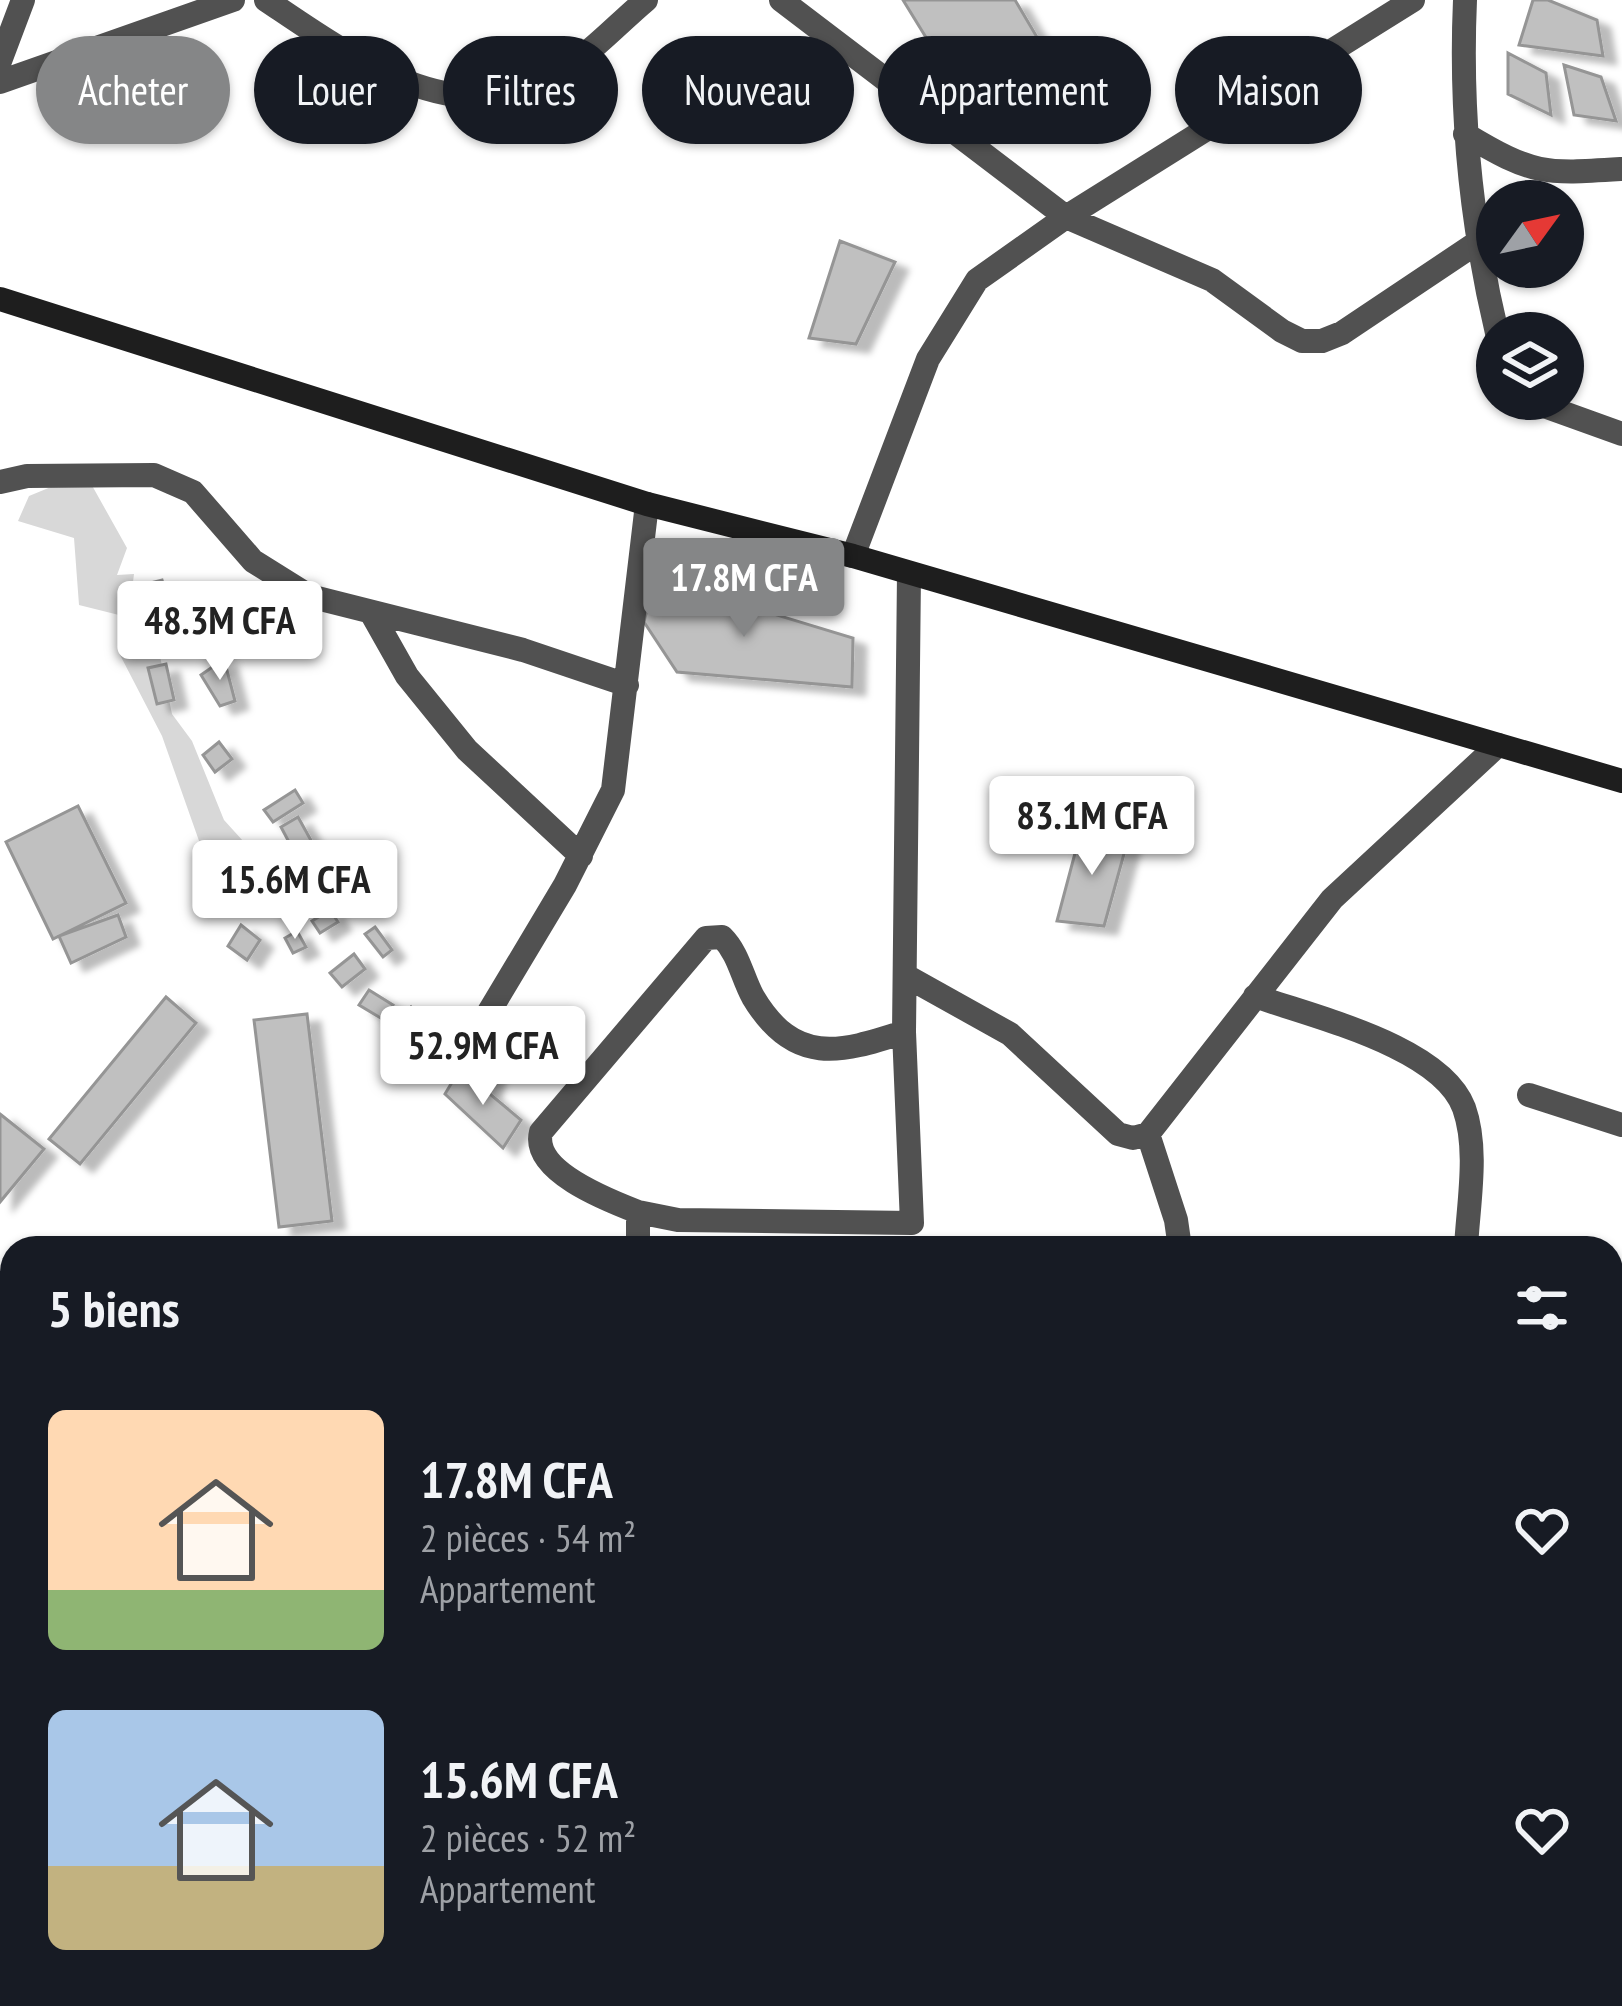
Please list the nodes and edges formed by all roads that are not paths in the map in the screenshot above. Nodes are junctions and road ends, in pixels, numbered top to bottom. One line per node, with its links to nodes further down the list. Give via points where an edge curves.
1 (23, 0): 8 (street)
2 (233, 0): 9 (street)
3 (266, 0): 4 (street, via 383,73 467,95 544,82)
4 (646, 0)
5 (781, 0): 13 (street)
6 (1413, 0): 13 (street)
7 (1465, 0): 10 (street)
8 (0, 61)
9 (0, 82)
10 (1465, 134): 11 (street, via 1540,172); 12 (street)
11 (1622, 170)
12 (1476, 207)
13 (1066, 217): 14 (street, via 1212,280 1302,340 1342,333); 20 (street, via 977,280 964,300 928,358)
14 (1476, 243)
15 (0, 299): 19 (street)
16 (1583, 420): 17 (street)
17 (1622, 434)
18 (0, 482): 22 (street, via 154,475 193,492 253,561 309,596)
19 (647, 504): 20 (street); 23 (street)
20 (854, 556): 21 (street)
21 (909, 574): 24 (street); 27 (street)
22 (372, 614): 23 (street, via 523,650); 26 (street, via 407,676 467,750)
23 (627, 686): 26 (street, via 613,790)
24 (1498, 745): 25 (street); 28 (street, via 1332,899)
25 (1622, 781)
26 (581, 856): 29 (street)
27 (906, 976): 30 (street); 33 (street, via 1010,1034 1118,1134)
28 (1255, 996): 33 (street); 38 (street, via 1406,1052 1448,1084 1470,1137)
29 (489, 1012)
30 (904, 1032): 34 (street, via 837,1051 800,1044 762,1009 731,946 706,938 541,1132 541,1154 555,1166); 36 (street)
31 (1529, 1095): 32 (street)
32 (1622, 1125)
33 (1148, 1134): 37 (street)
34 (638, 1212): 35 (street); 36 (street)
35 (638, 1236)
36 (911, 1236)
37 (1178, 1236)
38 (1466, 1236)

